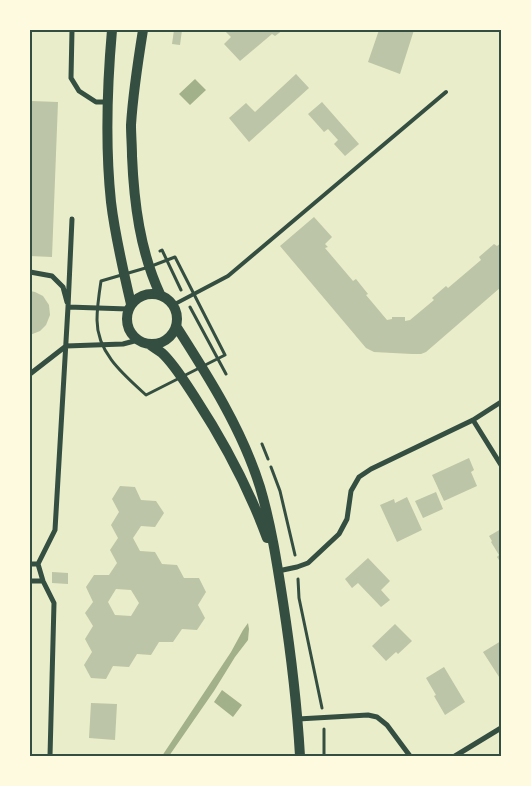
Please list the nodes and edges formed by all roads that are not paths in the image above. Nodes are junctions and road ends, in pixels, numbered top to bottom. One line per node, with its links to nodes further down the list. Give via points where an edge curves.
1 (72, 30): 5 (street, via 71,78 79,91 96,102)
2 (112, 30): 5 (main road)
3 (143, 30): 8 (main road, via 131,126 133,175 138,222 149,267)
4 (446, 92): 9 (lane, via 228,276)
5 (108, 102): 10 (main road, via 111,203)
6 (72, 219): 11 (street)
7 (30, 272): 11 (street, via 52,276 63,287)
8 (160, 294): 9 (main road); 10 (main road, via 144,294)
9 (173, 305): 12 (main road, via 177,315)
10 (129, 306): 11 (street); 13 (main road, via 128,327)
11 (68, 307): 15 (street)
12 (176, 326): 14 (main road, via 163,341); 22 (main road, via 232,420 254,471)
13 (138, 340): 14 (main road); 15 (street, via 123,344)
14 (149, 344): 22 (main road, via 162,353 208,417 263,528)
15 (66, 346): 16 (street); 21 (street, via 55,530)
16 (30, 374)
17 (501, 402): 18 (street)
18 (473, 420): 19 (street); 22 (street, via 359,477 351,490 346,519 339,534 308,563)
19 (501, 465)
20 (30, 564): 21 (street)
21 (38, 564): 24 (street)
22 (278, 570): 25 (main road)
23 (30, 580): 24 (street)
24 (43, 581): 27 (street, via 54,603)
25 (298, 719): 28 (main road); 29 (street, via 377,717)
26 (501, 728): 30 (street)
27 (50, 756)
28 (300, 756)
29 (410, 756)
30 (455, 756)

